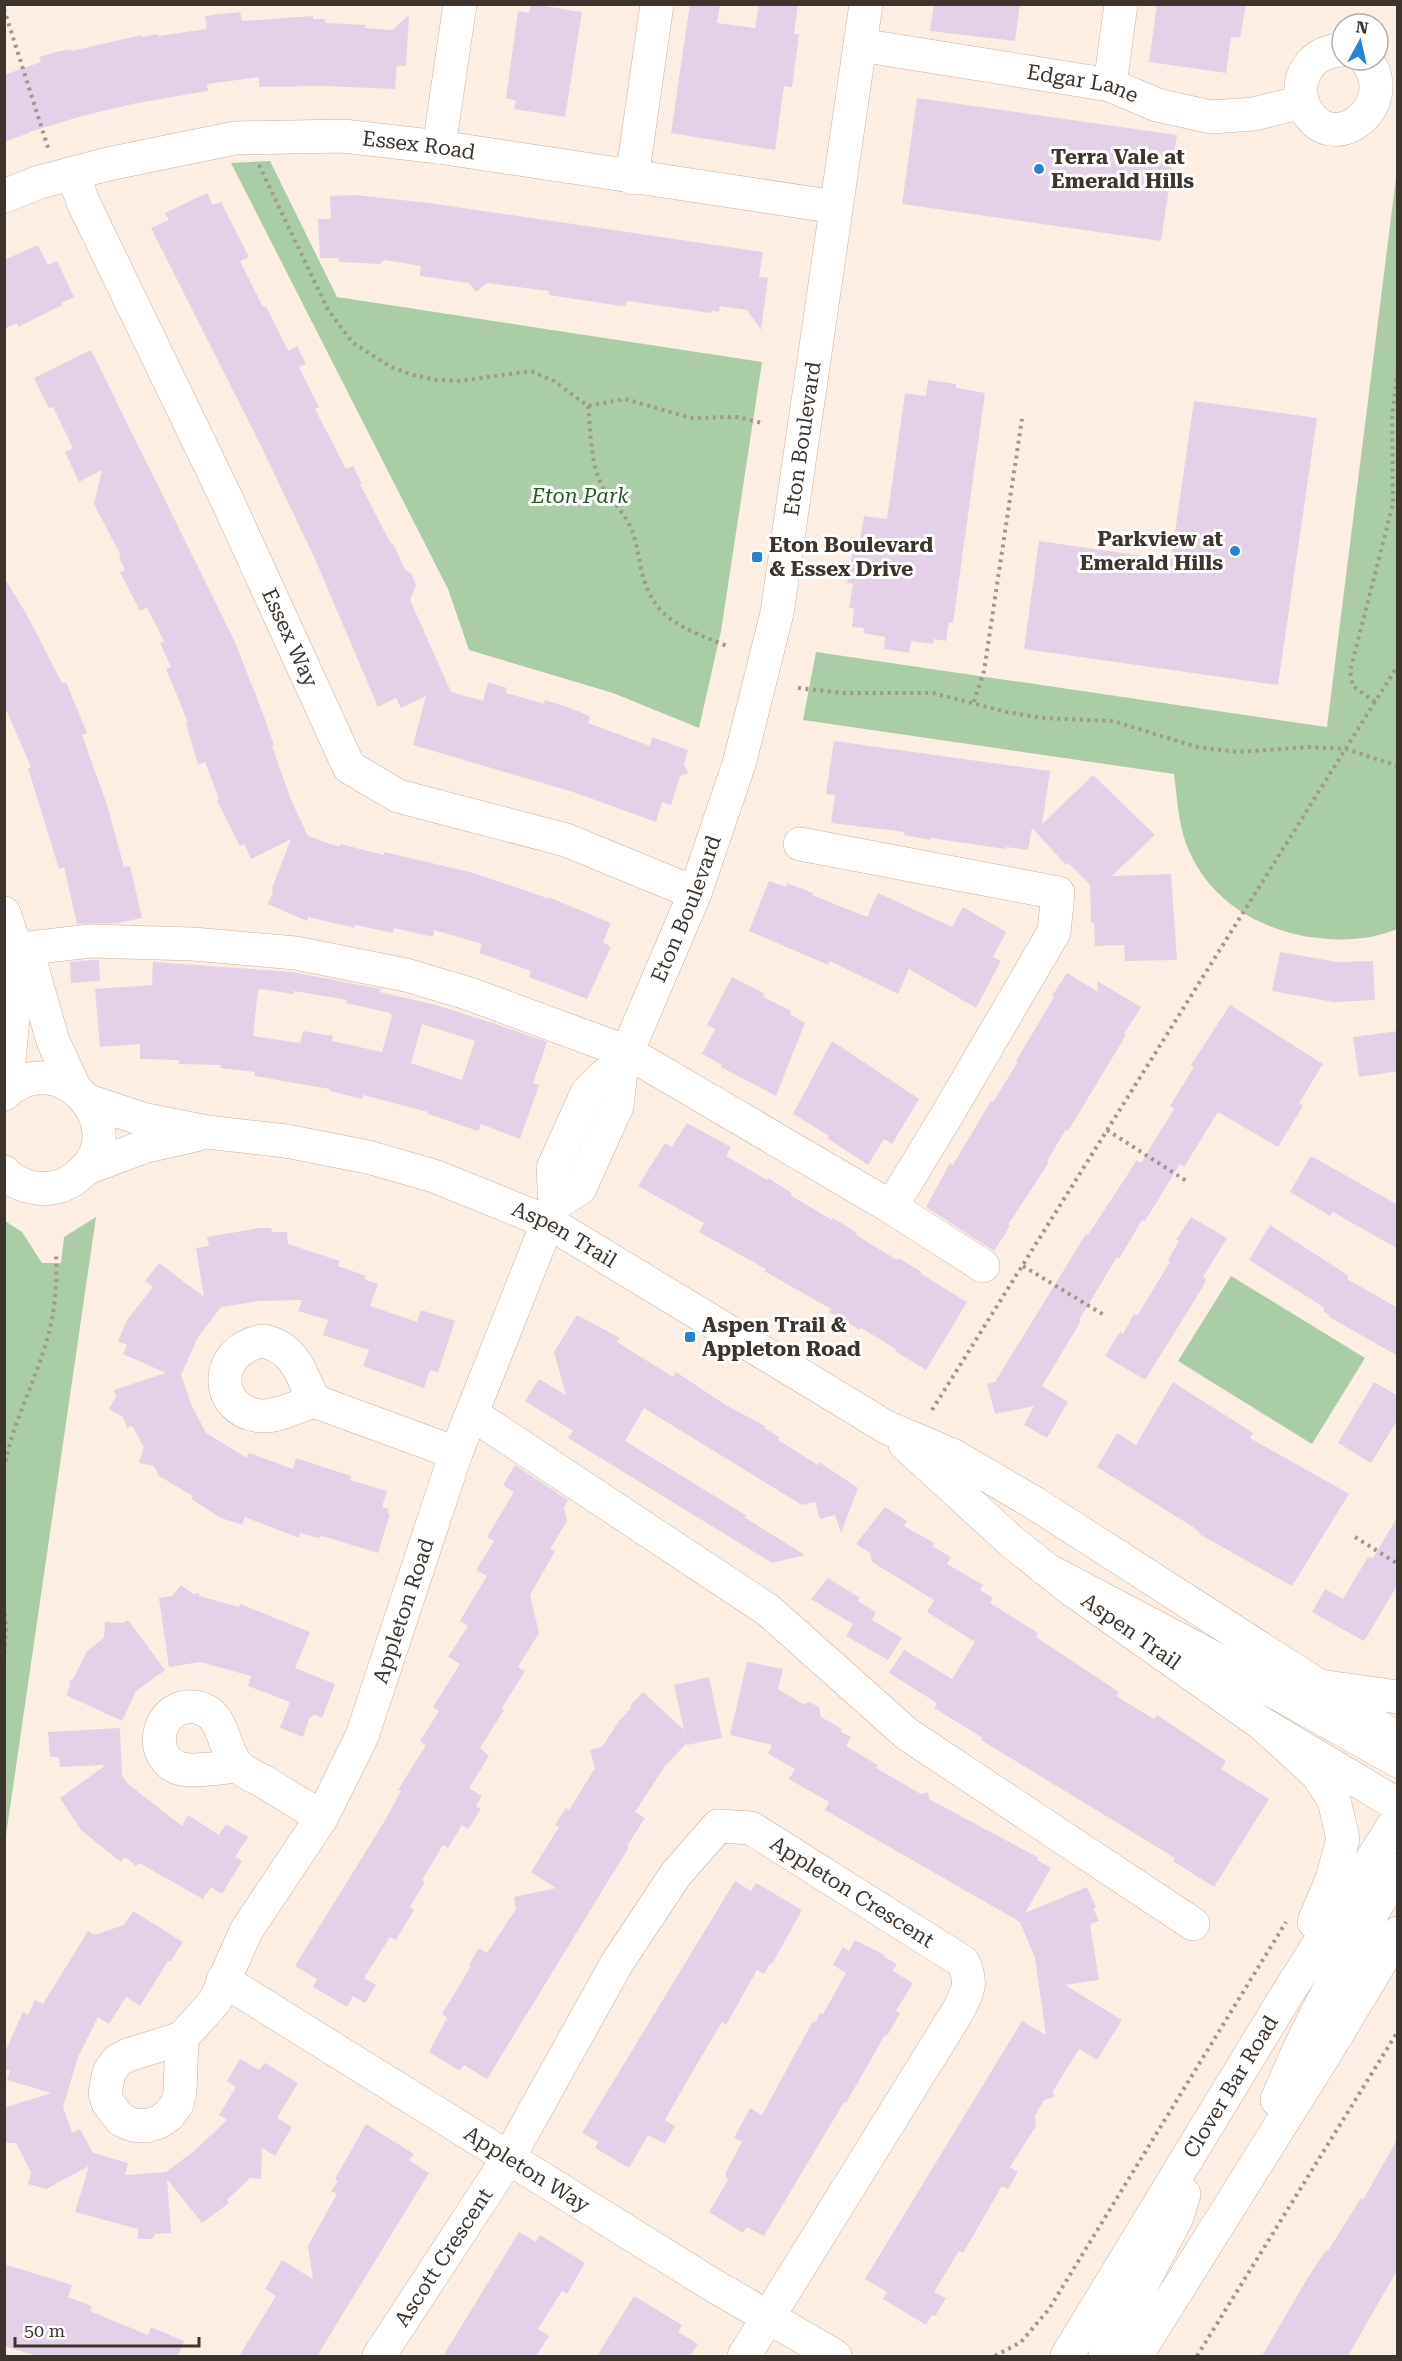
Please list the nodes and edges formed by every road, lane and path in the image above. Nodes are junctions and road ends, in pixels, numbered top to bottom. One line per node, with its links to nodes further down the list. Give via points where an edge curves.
1 (460, 4): 11 (street)
2 (657, 4): 14 (street)
3 (866, 4): 6 (street, Eton Boulevard)
4 (1121, 4): 9 (street)
5 (4, 9): 13 (path)
6 (860, 45): 9 (street, Edgar Lane); 16 (street, Eton Boulevard)
7 (1330, 51): 10 (street, via 1309,64 1300,89)
8 (1380, 72): 10 (street, via 1379,98 1374,110 1355,127 1329,128 1318,123)
9 (1110, 85): 10 (street, Edgar Lane, via 1157,105 1211,117 1254,114)
10 (1302, 102)
11 (439, 147): 13 (street, Essex Road, via 343,136 235,138); 14 (street, Essex Road)
12 (256, 158): 18 (path, via 328,310 353,342 391,368 437,381 531,371 554,381)
13 (62, 164): 15 (street, Essex Road); 29 (street, Essex Way, via 227,500 349,767 398,796 566,840)
14 (632, 178): 16 (street, Essex Road)
15 (4, 196)
16 (836, 207): 29 (street, Eton Boulevard, via 777,613 739,764)
17 (1398, 369): 25 (path, via 1392,418 1393,504 1350,671 1353,686)
18 (588, 406): 20 (path, via 625,399 691,418 737,417); 21 (path, via 599,476 638,544 646,588 653,602 675,623)
19 (1022, 419): 24 (path, via 984,671)
20 (762, 423)
21 (727, 646)
22 (1398, 665): 25 (path)
23 (798, 688): 24 (path, via 843,693 933,693)
24 (974, 702): 26 (path, via 1042,718 1113,721 1197,747 1238,752 1309,747)
25 (1375, 702): 26 (path)
26 (1346, 749): 27 (path); 35 (path)
27 (1398, 765)
28 (800, 844): 40 (street, via 1058,893 1054,932)
29 (694, 893): 32 (street, Eton Boulevard)
30 (4, 913): 31 (street)
31 (10, 950): 32 (street, via 90,941 296,953 406,975 466,993); 33 (street, via 7,970 13,1019); 34 (street, via 32,968 54,1041)
32 (625, 1058): 40 (street); 41 (street, Eton Boulevard, via 617,1106 580,1188)
33 (5, 1093): 34 (street, Aspen Trail, via 22,1082 41,1078 60,1081)
34 (82, 1095): 36 (street, Aspen Trail, via 142,1119); 37 (street, via 96,1117 99,1134 96,1152)
35 (1107, 1130): 39 (path); 44 (path)
36 (207, 1132): 37 (street, Aspen Trail, via 143,1147); 41 (street, Aspen Trail, via 286,1141 369,1157)
37 (87, 1168): 38 (street, Aspen Trail, via 74,1180 40,1189 23,1185)
38 (5, 1174)
39 (1188, 1182)
40 (891, 1207): 43 (street)
41 (551, 1213): 48 (street, Appleton Road); 49 (street, Aspen Trail)
42 (56, 1254): 51 (path, via 52,1320)
43 (983, 1266)
44 (1023, 1266): 45 (path); 47 (path)
45 (1104, 1315)
46 (314, 1401): 50 (street)
47 (932, 1410)
48 (472, 1414): 50 (street, Appleton Road); 68 (street, via 768,1610 908,1734)
49 (886, 1426): 54 (street, Aspen Trail); 57 (street, Aspen Trail, via 954,1456 1036,1504)
50 (456, 1453): 64 (street, Appleton Road, via 362,1736)
51 (4, 1470)
52 (1355, 1537): 53 (path)
53 (1398, 1564)
54 (1044, 1568): 59 (street, Aspen Trail); 61 (street)
55 (4, 1606): 56 (path)
56 (4, 1661)
57 (1319, 1686): 58 (street); 60 (street, Aspen Trail)
58 (1398, 1697)
59 (1261, 1723): 63 (street, Aspen Trail); 72 (street, via 1328,1788 1343,1839 1332,1879)
60 (1398, 1740)
61 (1398, 1761)
62 (238, 1766): 64 (street)
63 (1398, 1805)
64 (322, 1817): 71 (street, Appleton Road, via 246,1931)
65 (1398, 1818): 72 (street, Clover Bar Road)
66 (1398, 1870): 78 (street, via 1354,1942 1289,2069)
67 (1291, 1914): 85 (path, via 1049,2309 1021,2342)
68 (1193, 1924)
69 (1398, 1933): 75 (street)
70 (1398, 1967): 75 (street)
71 (223, 1980): 74 (street, Appleton Road, via 215,2001); 77 (street, Appleton Way)
72 (1281, 2004): 76 (street, Clover Bar Road)
73 (1398, 2031): 91 (path)
74 (182, 2038)
75 (1325, 2054): 78 (street)
76 (1208, 2124): 79 (street, Clover Bar Road); 88 (street, via 1177,2217)
77 (509, 2157): 80 (street, Appleton Way); 80 (street, Appleton Crescent, via 617,1963 676,1875 718,1826 751,1828 963,1962 969,1975 968,1991 958,2011); 82 (street, Ascott Crescent)
78 (1244, 2183): 81 (street)
79 (1101, 2301): 86 (street); 87 (street, Clover Bar Road)
80 (768, 2318): 83 (street); 84 (street, Appleton Way)
81 (1154, 2325): 89 (street); 90 (street)
82 (379, 2356)
83 (744, 2356)
84 (835, 2356)
85 (995, 2356)
86 (1045, 2356)
87 (1067, 2356)
88 (1105, 2356)
89 (1136, 2356)
90 (1146, 2356)
91 (1197, 2356)

